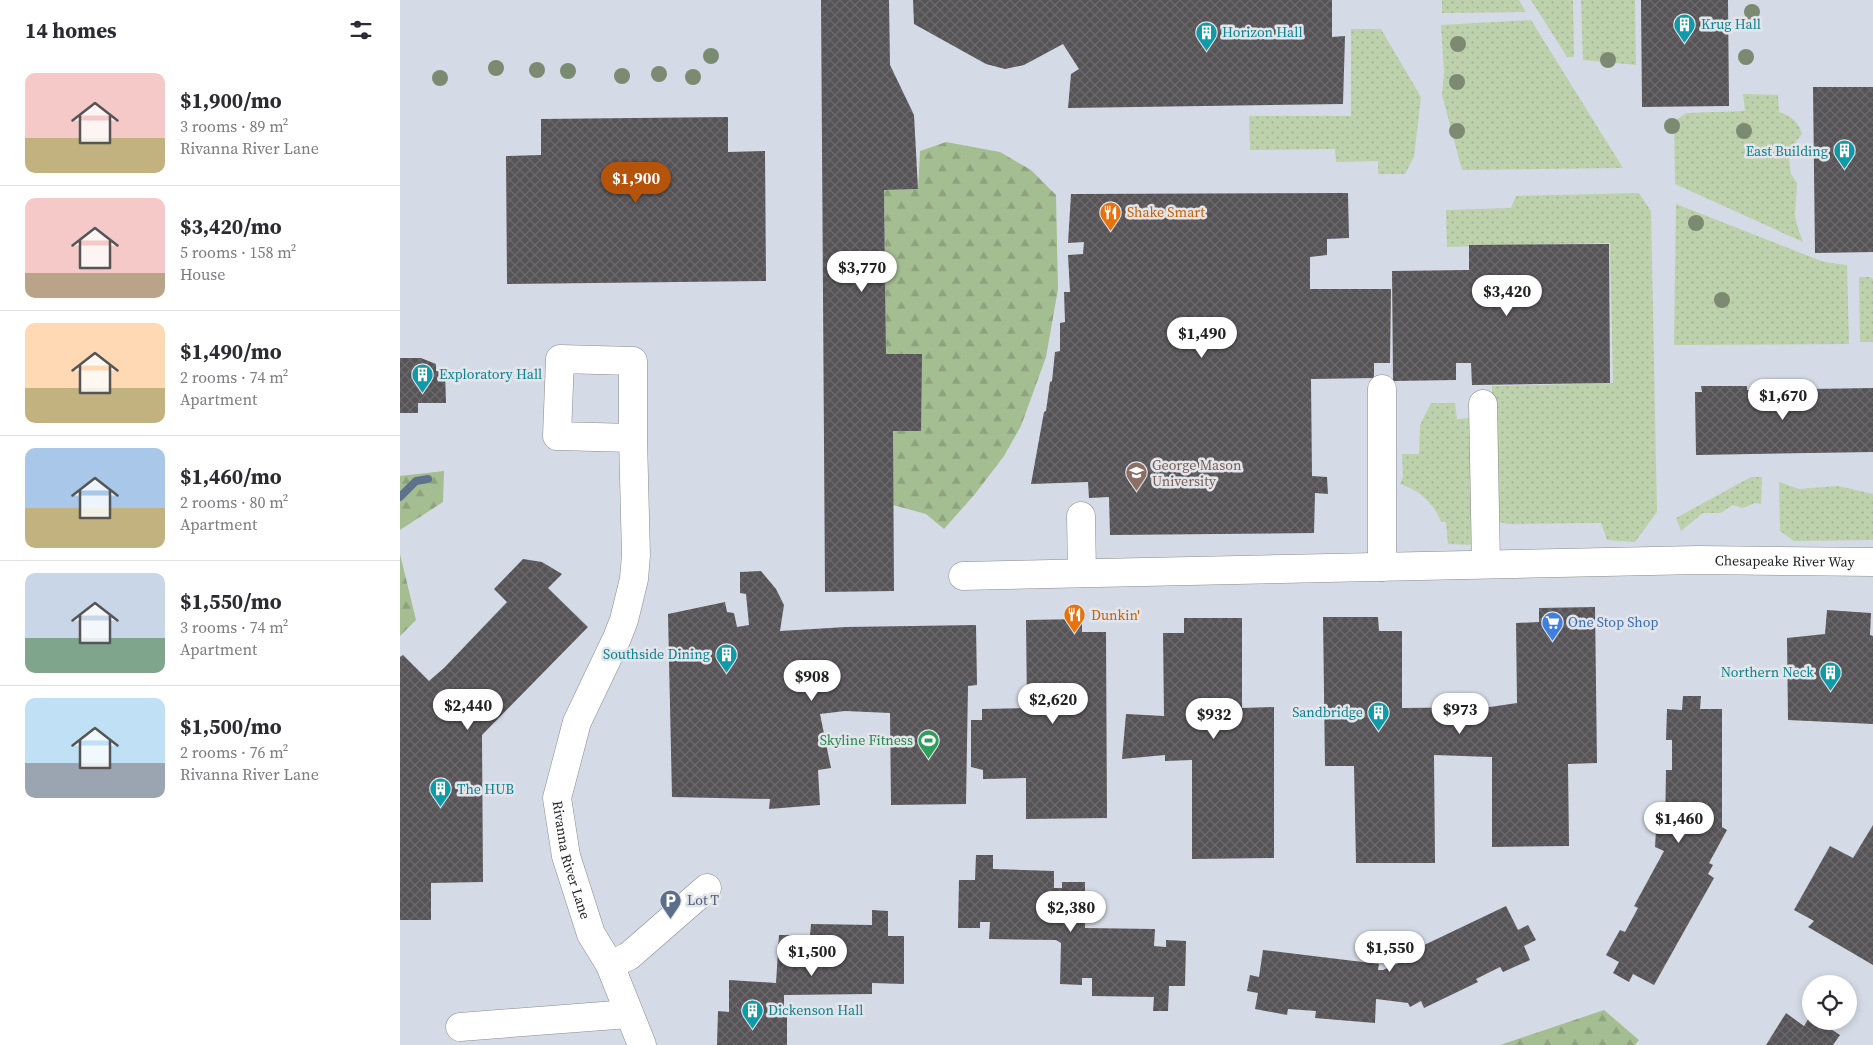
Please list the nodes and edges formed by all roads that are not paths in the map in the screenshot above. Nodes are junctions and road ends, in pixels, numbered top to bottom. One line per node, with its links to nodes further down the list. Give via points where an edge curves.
1 (1382, 389): 7 (street)
2 (1484, 404): 6 (street)
3 (633, 438): 11 (street, Rivanna River Lane, via 634,579 617,638 577,722 557,798 566,856 591,934)
4 (1081, 516): 8 (street)
5 (1873, 562): 6 (street, Chesapeake River Way, via 1698,560)
6 (1486, 564): 7 (street, Chesapeake River Way)
7 (1382, 566): 8 (street, Chesapeake River Way)
8 (1082, 573): 9 (street, Chesapeake River Way)
9 (963, 576)
10 (708, 888): 11 (street, via 629,956)
11 (610, 965): 12 (street, Rivanna River Lane)
12 (630, 1014): 13 (street); 14 (street, Rivanna River Lane)
13 (460, 1027)
14 (642, 1045)

